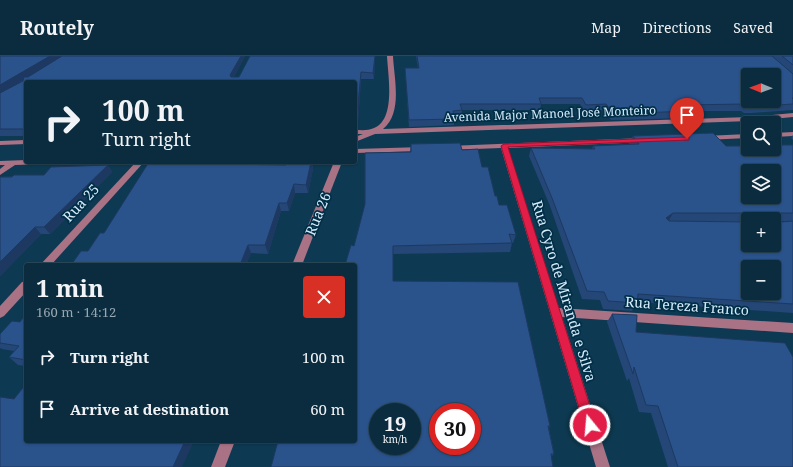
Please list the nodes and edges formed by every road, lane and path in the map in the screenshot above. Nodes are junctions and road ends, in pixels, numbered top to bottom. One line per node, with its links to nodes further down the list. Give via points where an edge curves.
1 (390, 56): 4 (street, via 391,112 387,122)
2 (793, 115): 4 (street, Avenida Major Manoel José Monteiro, via 750,119)
3 (357, 132): 4 (street, Avenida Major Manoel José Monteiro)
4 (373, 132): 9 (street)
5 (793, 134): 6 (street)
6 (781, 135)
7 (741, 136): 8 (street)
8 (693, 138)
9 (357, 139)
10 (654, 140): 13 (street)
11 (24, 142): 12 (street)
12 (0, 143)
13 (504, 146): 14 (street); 24 (street, Rua Cyro de Miranda e Silva)
14 (357, 151)
15 (0, 163): 16 (street)
16 (13, 163): 17 (street); 20 (street)
17 (24, 163)
18 (138, 164): 21 (street, Rua 25)
19 (337, 164): 22 (street, Rua 26)
20 (0, 173)
21 (47, 263)
22 (298, 263)
23 (24, 287): 25 (street)
24 (555, 312): 26 (street, Rua Tereza Franco); 29 (street, Rua Cyro de Miranda e Silva)
25 (0, 313)
26 (793, 328)
27 (227, 443): 28 (street)
28 (218, 467)
29 (603, 467)

